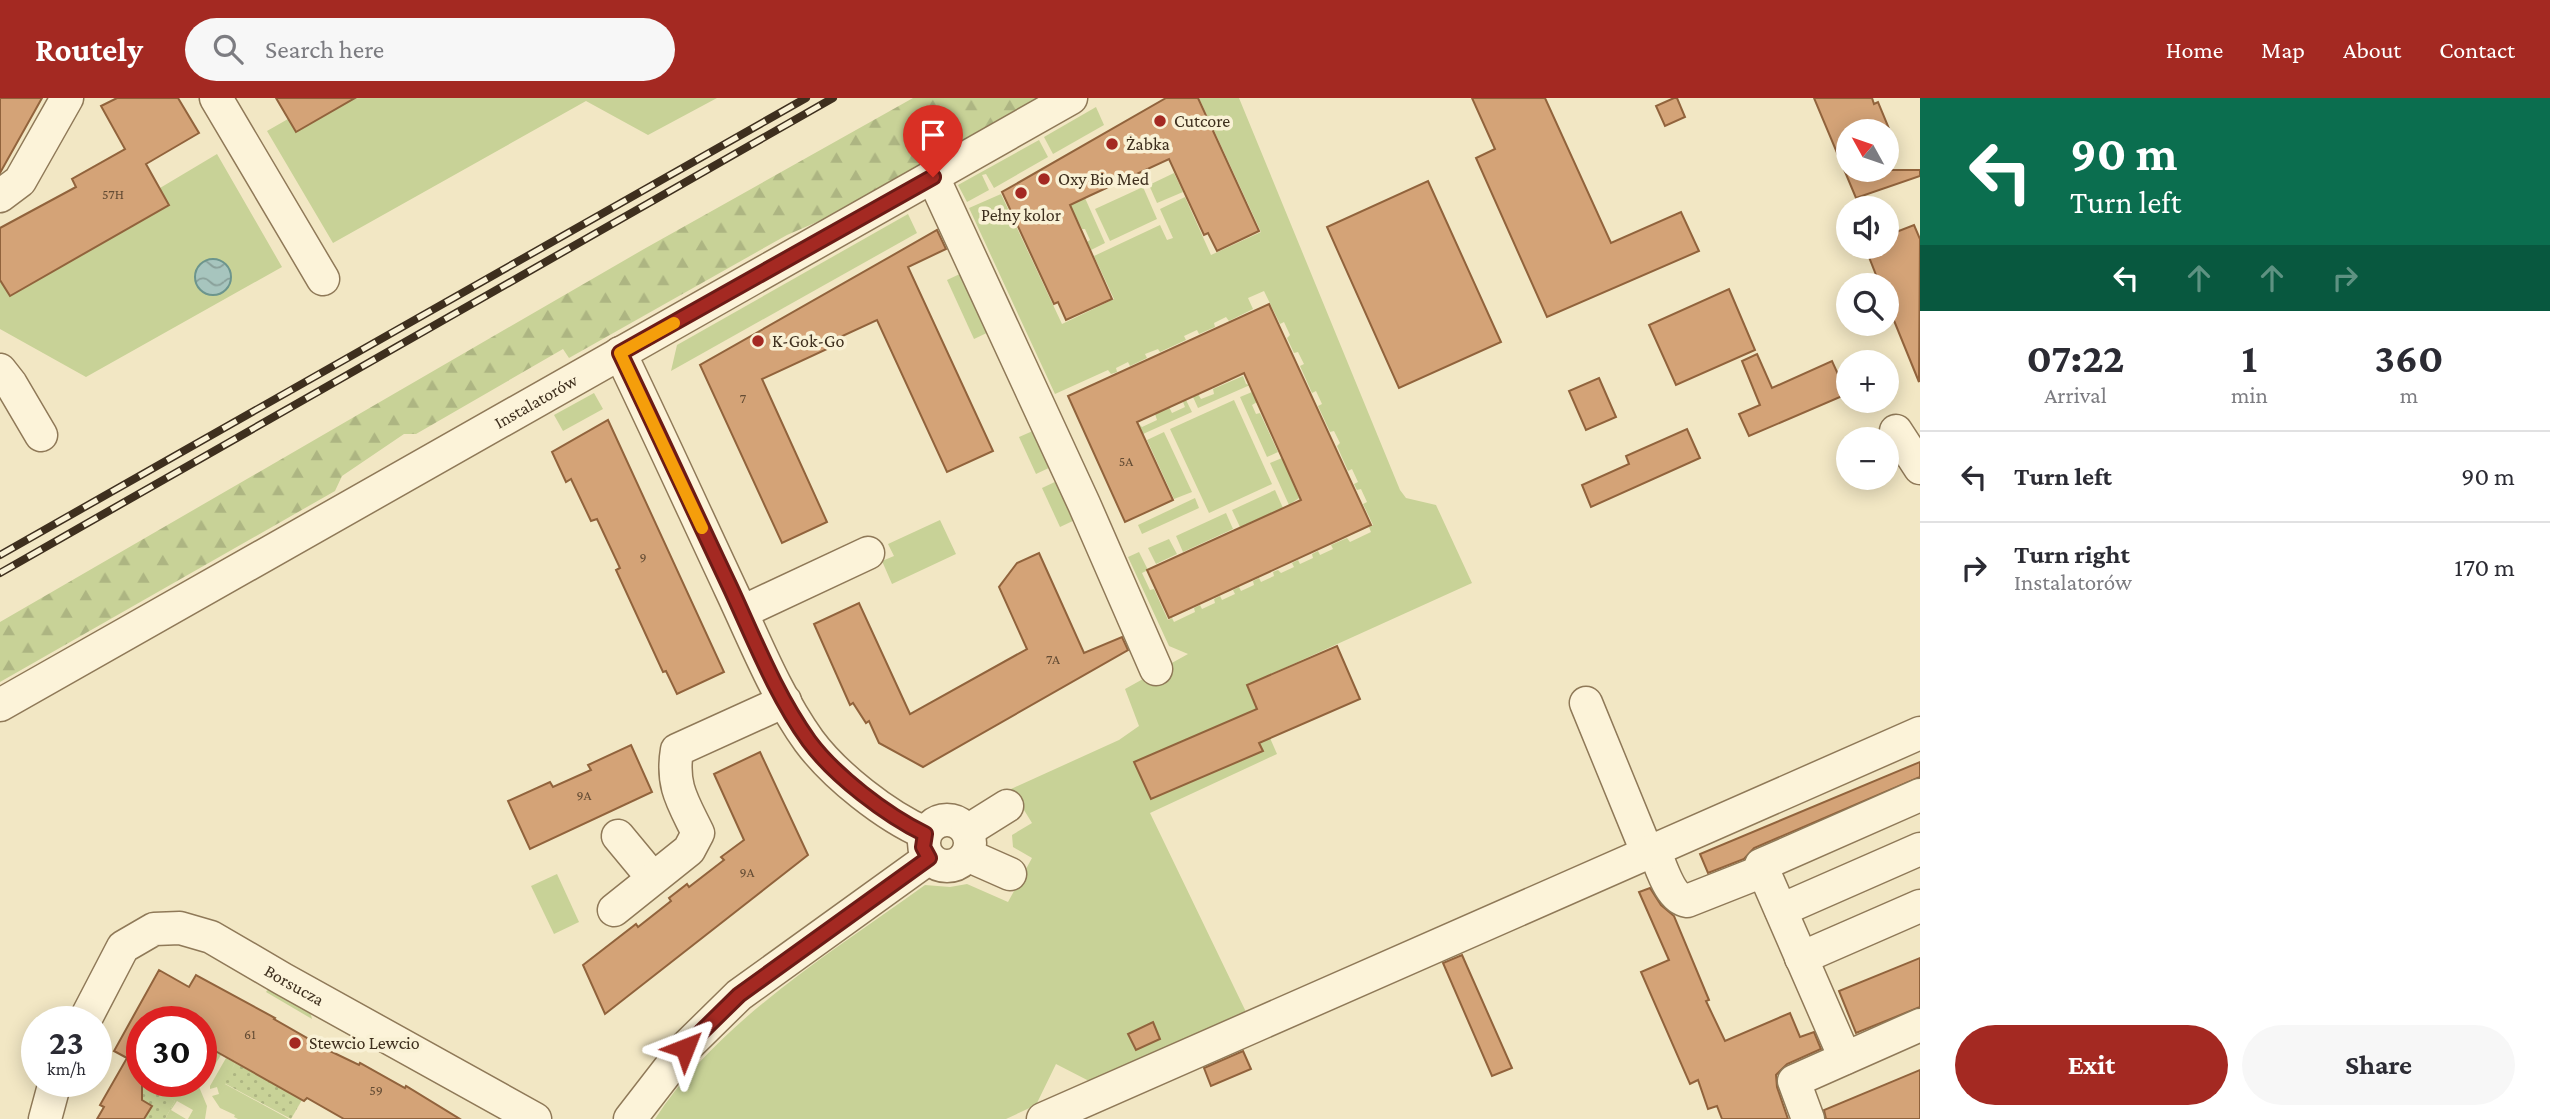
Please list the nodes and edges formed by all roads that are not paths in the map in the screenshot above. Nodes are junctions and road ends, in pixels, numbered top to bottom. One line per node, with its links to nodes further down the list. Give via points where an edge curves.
1 (67, 98): 5 (street, via 19,181)
2 (216, 98): 6 (street)
3 (1071, 98): 4 (street, Instalatorów)
4 (933, 177): 7 (street, Instalatorów); 14 (street)
5 (0, 196)
6 (323, 279)
7 (620, 353): 13 (street); 17 (street, Instalatorów)
8 (0, 370): 9 (street)
9 (41, 435)
10 (1899, 436): 11 (street)
11 (1920, 468)
12 (868, 553): 13 (street)
13 (742, 612): 15 (street)
14 (1156, 669)
15 (785, 701): 23 (street, via 810,742 835,770); 28 (street, via 677,750 676,786 698,833 689,850)
16 (1587, 703): 25 (street)
17 (0, 705)
18 (1920, 733): 25 (street)
19 (1920, 795): 26 (street)
20 (1007, 806): 22 (street)
21 (618, 836): 28 (street)
22 (967, 843): 23 (street, via 959,863 949,866 938,865); 27 (street)
23 (927, 846): 39 (street, via 739,995 685,1048)
24 (1920, 849): 31 (street)
25 (1651, 851): 26 (street, via 1682,901); 40 (street)
26 (1762, 868): 31 (street)
27 (1010, 874)
28 (652, 877): 30 (street)
29 (1920, 906): 32 (street)
30 (614, 910)
31 (1781, 910): 32 (street)
32 (1801, 958): 35 (street)
33 (93, 1006): 38 (street, Borsucza, via 123,947 155,929 180,928 212,937)
34 (1920, 1024): 35 (street)
35 (1845, 1058): 41 (street, via 1794,1081)
36 (51, 1097): 37 (street)
37 (45, 1119)
38 (535, 1119)
39 (630, 1119)
40 (1043, 1119)
41 (1808, 1119)

